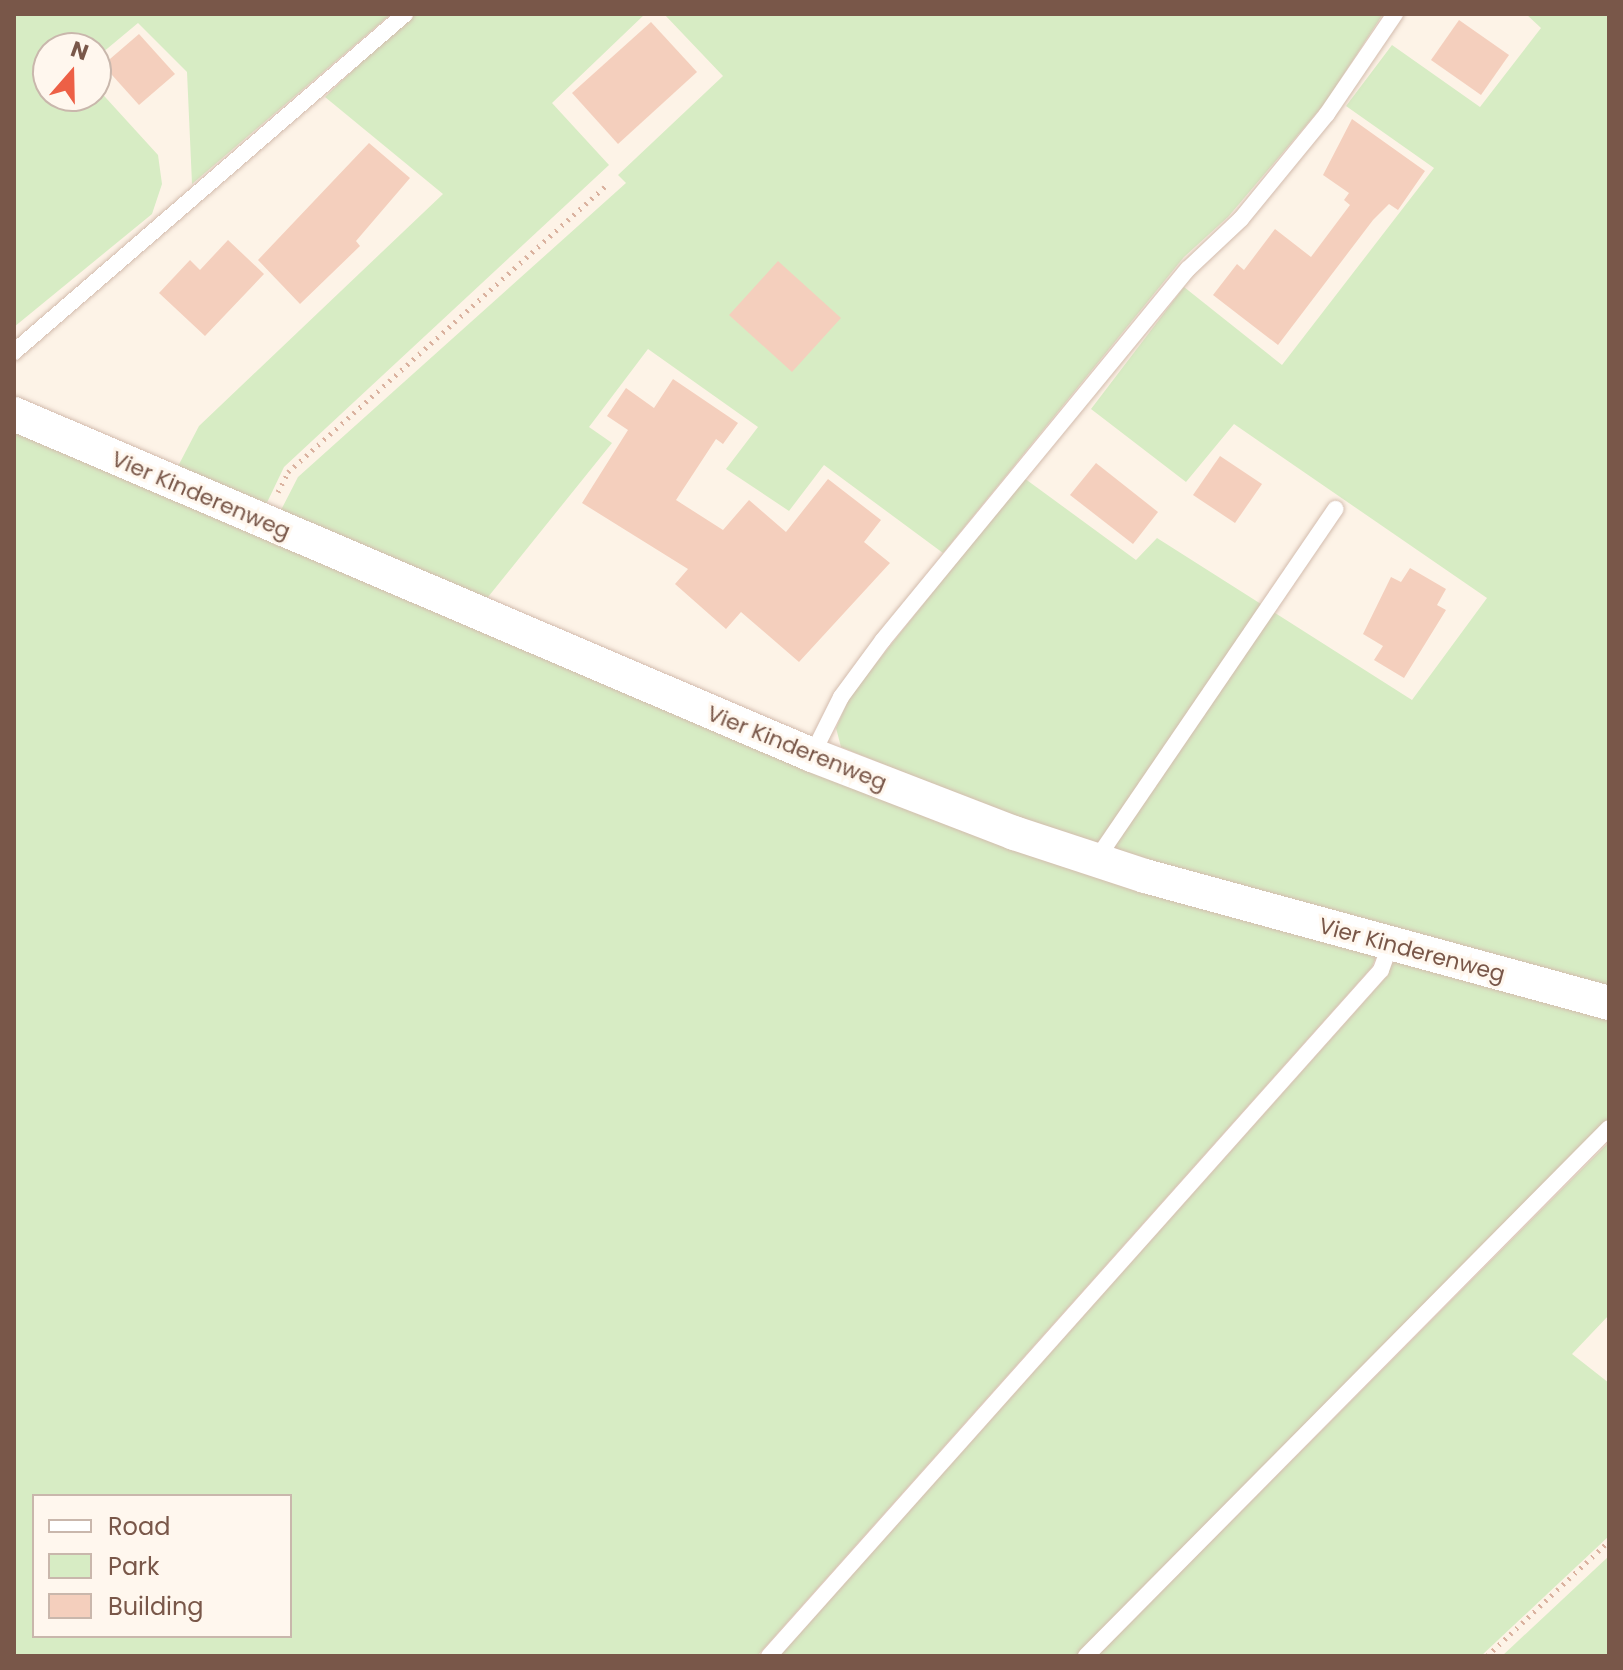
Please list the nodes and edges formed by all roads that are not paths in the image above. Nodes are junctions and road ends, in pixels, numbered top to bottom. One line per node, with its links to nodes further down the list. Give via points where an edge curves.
1 (405, 14): 3 (lane)
2 (1395, 14): 6 (lane, via 1327,114 1241,219 1188,269 883,640 841,697)
3 (14, 352)
4 (14, 414): 6 (street, Vier Kinderenweg)
5 (1335, 509): 7 (lane)
6 (812, 755): 7 (street, Vier Kinderenweg)
7 (1096, 860): 8 (street, Vier Kinderenweg)
8 (1390, 945): 9 (street, Vier Kinderenweg); 11 (lane, via 1381,970)
9 (1609, 1003)
10 (1609, 1128): 12 (lane)
11 (769, 1656)
12 (1086, 1656)

